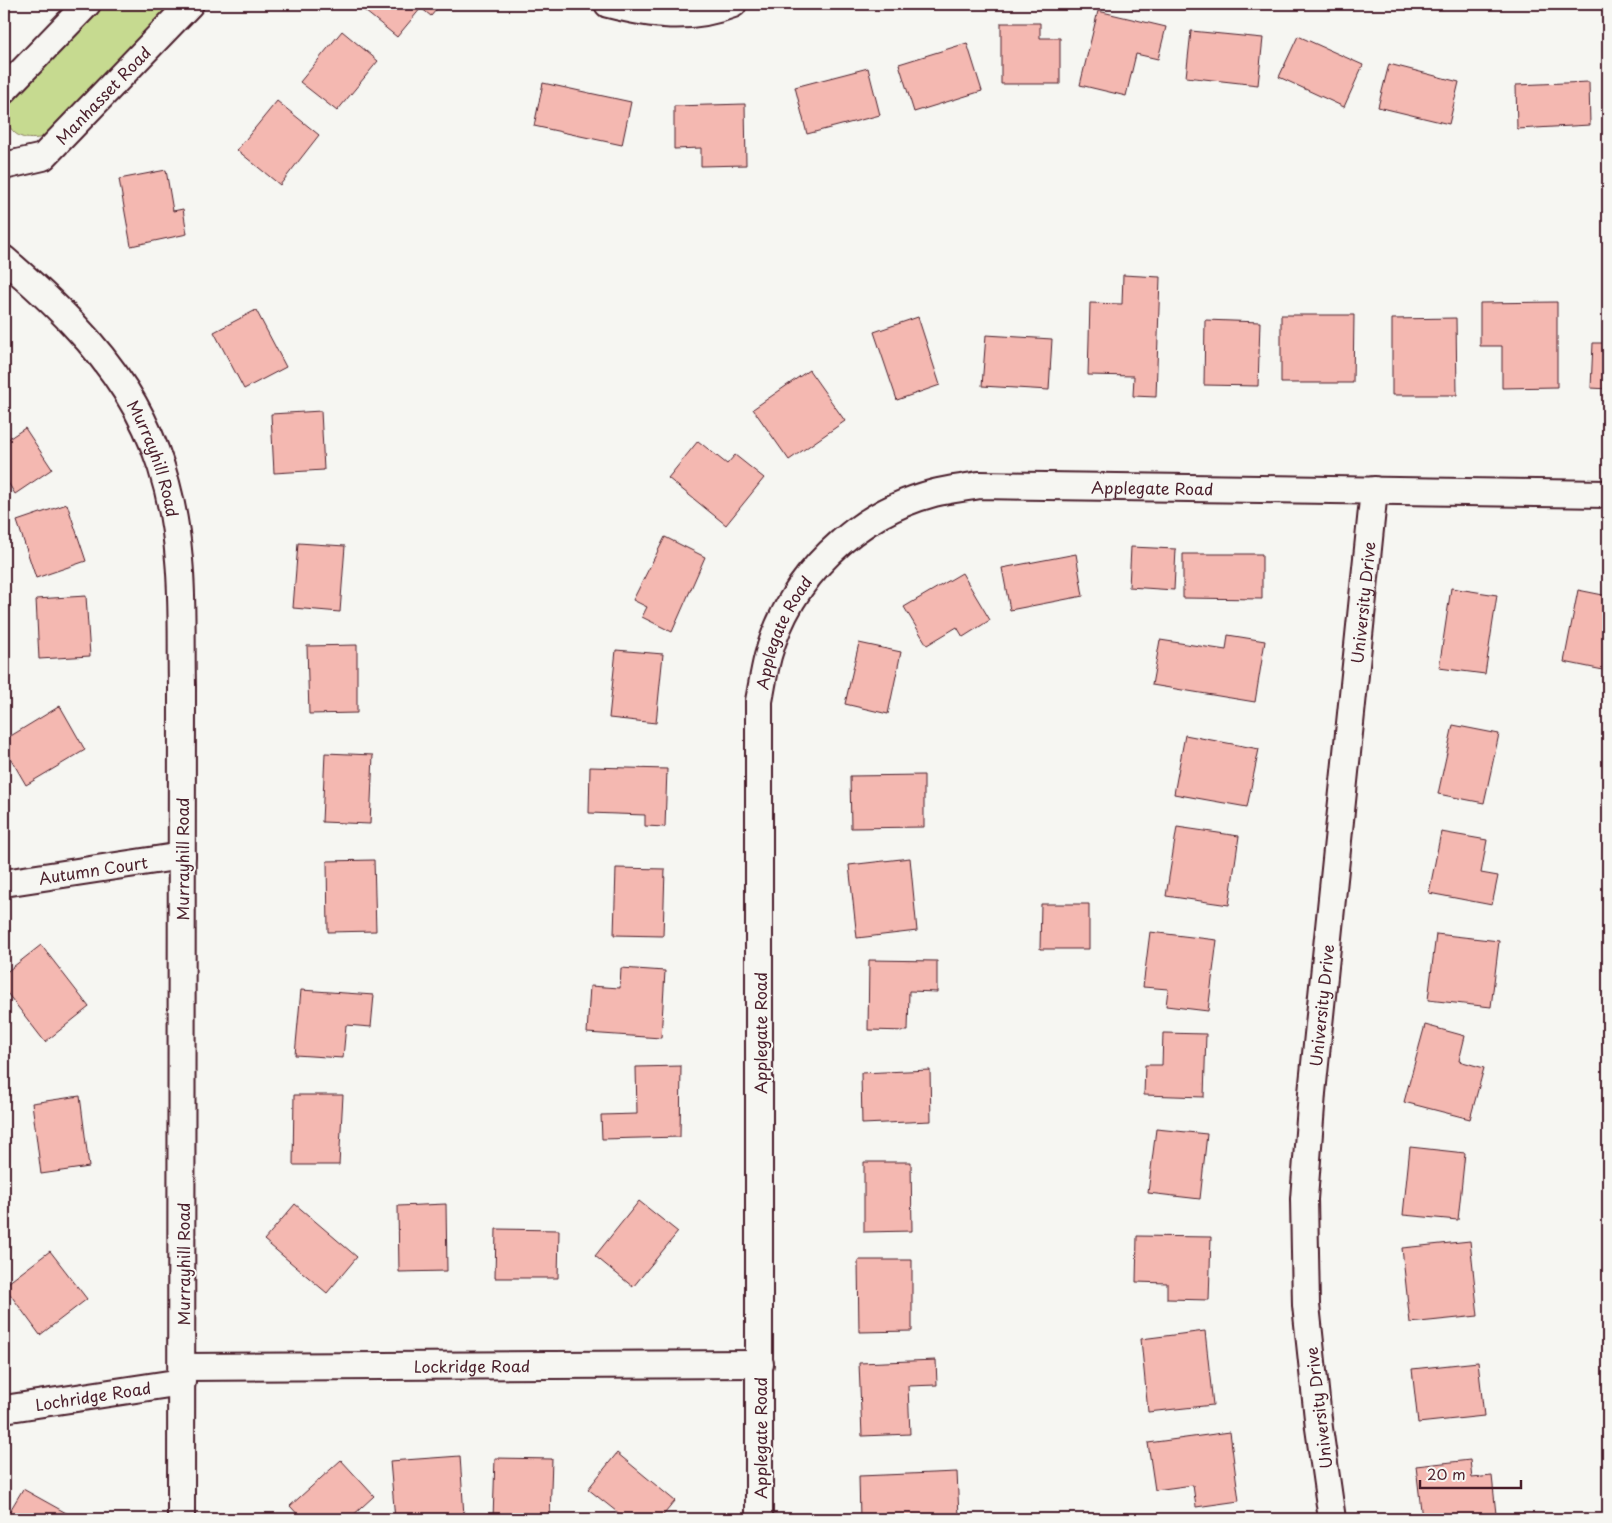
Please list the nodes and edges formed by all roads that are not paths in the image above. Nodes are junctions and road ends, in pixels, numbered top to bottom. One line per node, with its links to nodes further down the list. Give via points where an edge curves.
1 (86, 4): 5 (street)
2 (190, 4): 6 (street, Manhasset Road, via 43,156)
3 (608, 4): 4 (street, via 667,16)
4 (733, 4)
5 (4, 90)
6 (4, 166)
7 (4, 258): 10 (street, Murrayhill Road, via 45,294 112,368 142,416 169,493 180,561)
8 (1374, 490): 9 (street, Applegate Road); 12 (street, Applegate Road, via 979,486 935,492 892,508 854,531 820,562 797,592 768,656 759,701); 17 (street, University Drive, via 1304,1199 1306,1305)
9 (1608, 494)
10 (182, 856): 11 (street, Autumn Court); 13 (street, Murrayhill Road)
11 (4, 883)
12 (760, 1364): 13 (street, Lockridge Road); 16 (street, Applegate Road)
13 (183, 1374): 14 (street, Lochridge Road); 15 (street, Murrayhill Road)
14 (4, 1410)
15 (181, 1519)
16 (759, 1519)
17 (1332, 1519)

